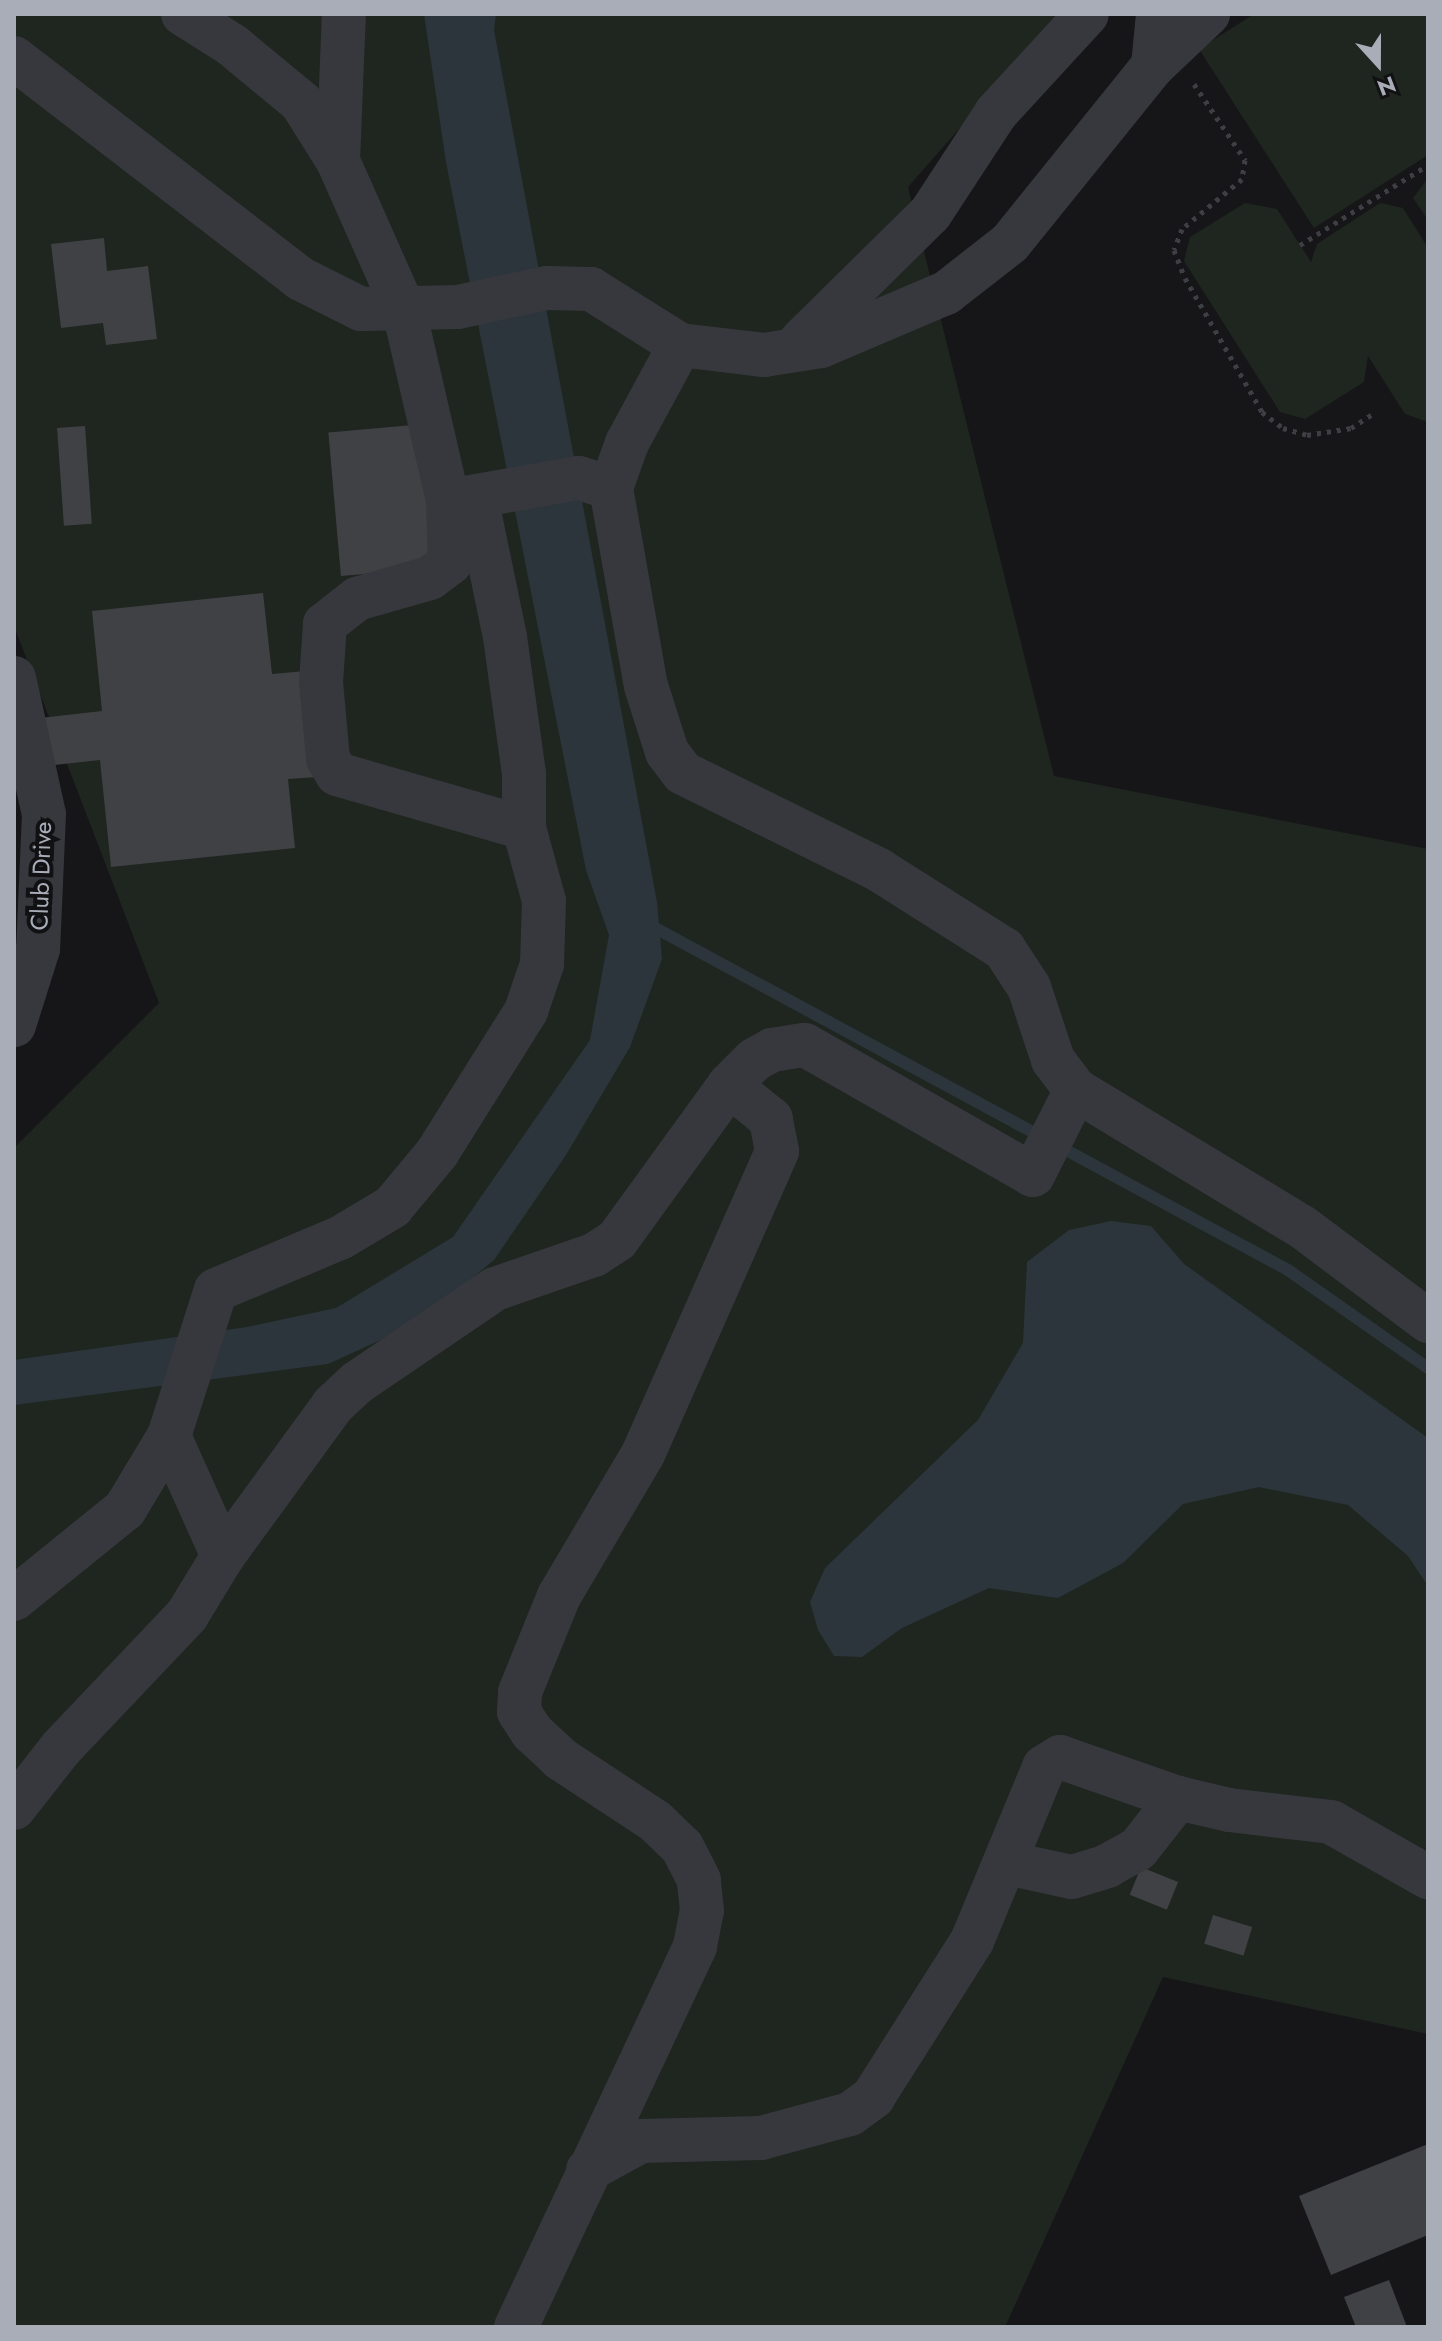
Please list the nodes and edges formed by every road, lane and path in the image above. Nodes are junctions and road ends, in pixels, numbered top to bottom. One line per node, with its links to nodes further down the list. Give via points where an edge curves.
1 (183, 14): 8 (street, via 232,45)
2 (344, 14): 7 (street)
3 (1087, 14): 14 (street, via 996,113 930,214 839,309)
4 (1208, 14): 5 (street)
5 (1161, 43): 14 (street, via 1010,243 946,293 821,346); 15 (path, via 1245,160 1242,179 1182,229 1174,250 1185,278 1262,412 1283,428 1307,435 1351,428)
6 (14, 58): 12 (street, via 301,279 361,309)
7 (345, 70): 8 (street); 9 (street)
8 (301, 102): 9 (street)
9 (338, 161): 12 (street)
10 (1428, 165): 11 (path)
11 (1300, 245)
12 (404, 310): 13 (street, via 458,307 547,288 591,289); 17 (street)
13 (680, 345): 14 (street, via 719,353); 16 (street, via 627,443)
14 (790, 351)
15 (1371, 415)
16 (595, 483): 17 (street); 22 (street, via 667,752 683,773 879,870 1004,949 1029,987 1053,1060)
17 (472, 497): 19 (street, via 505,637 524,774); 19 (street, via 450,563 430,578 357,599 325,624 321,682 328,759 337,774)
18 (14, 678): 20 (street, Club Drive, via 44,814 38,949)
19 (524, 828): 24 (street, via 544,901 542,964 526,1011 437,1153 392,1207 340,1238 216,1290)
20 (14, 1025)
21 (729, 1085): 22 (street, via 772,1050 805,1045 1033,1175); 25 (street, via 617,1240 594,1255 495,1289 358,1382 333,1405); 31 (street, via 771,1119 777,1151 643,1454 559,1596 520,1692 519,1712 532,1732 561,1759 655,1821 682,1847 699,1880 702,1911 695,1946)
22 (1061, 1121): 23 (street, via 1301,1226)
23 (1428, 1321)
24 (172, 1423): 25 (street); 26 (street, via 125,1509)
25 (223, 1556): 28 (street, via 187,1615 61,1748)
26 (14, 1599)
27 (1178, 1798): 29 (street, via 1138,1849 1107,1866 1072,1877); 29 (street, via 1074,1758 1049,1761); 30 (street, via 1331,1822)
28 (14, 1808)
29 (1007, 1863): 31 (street, via 972,1941 910,2043 873,2097 850,2114 761,2138 641,2141)
30 (1428, 1877)
31 (588, 2170): 32 (street)
32 (516, 2327)

